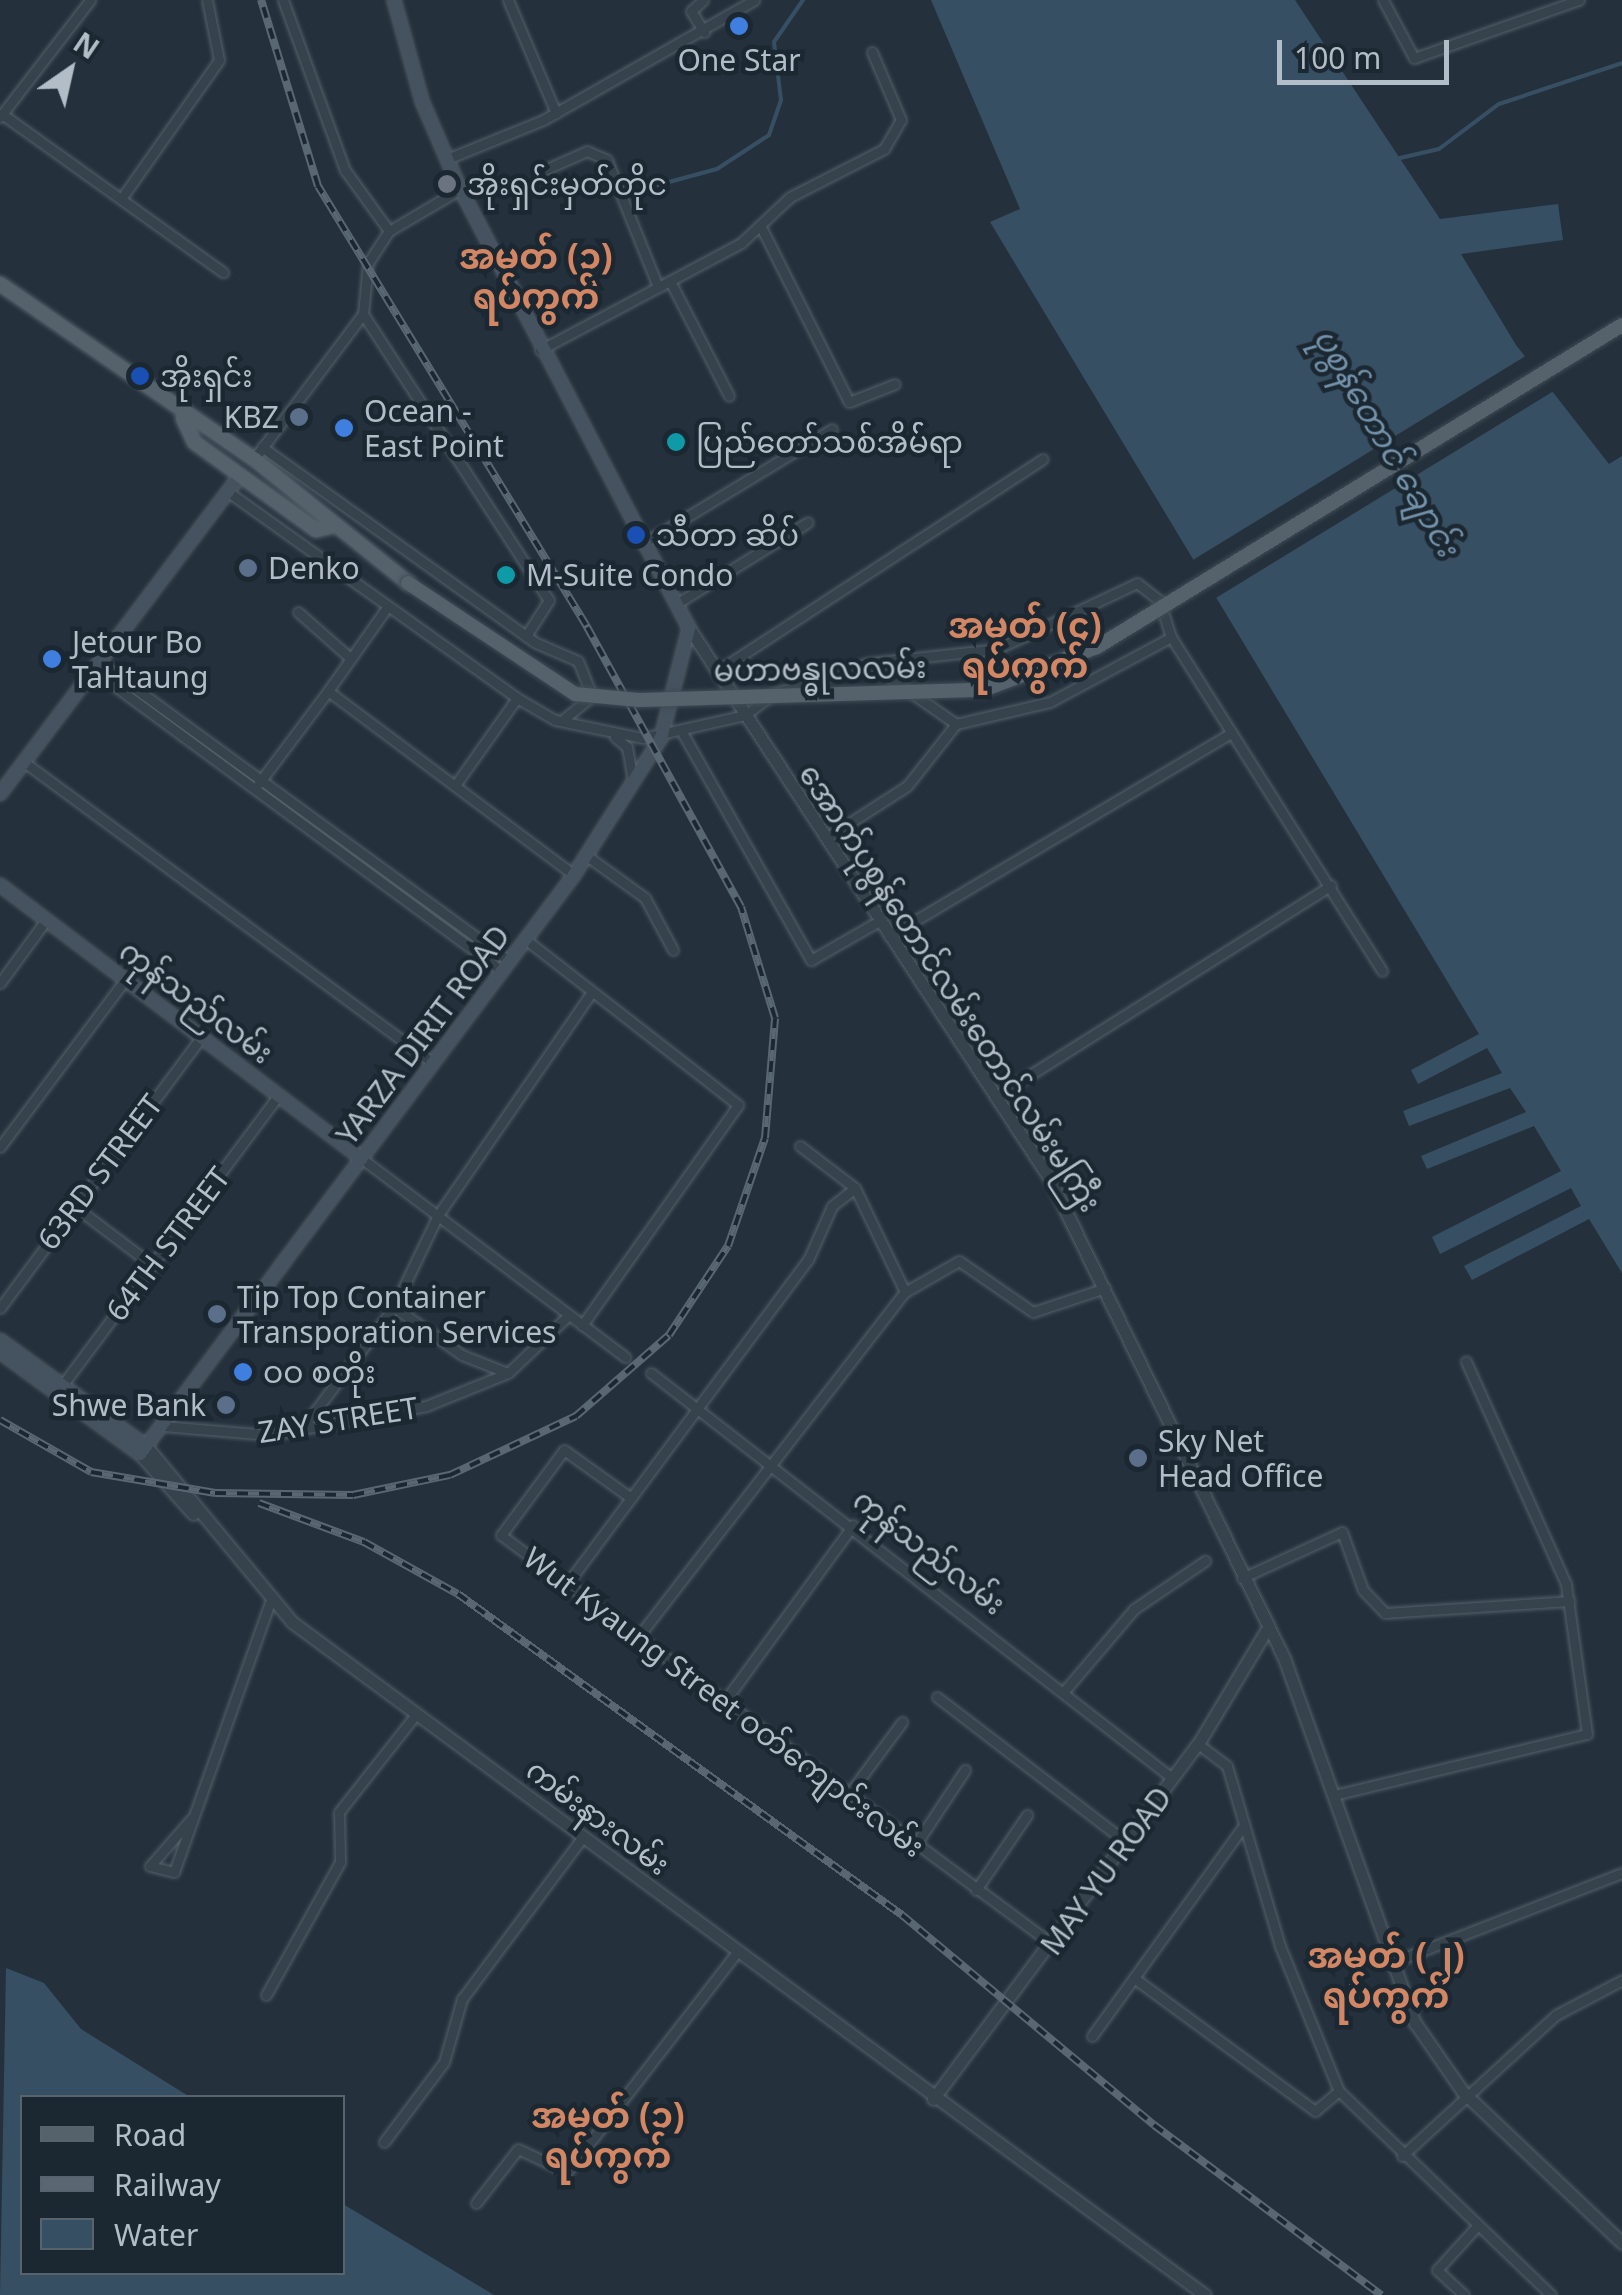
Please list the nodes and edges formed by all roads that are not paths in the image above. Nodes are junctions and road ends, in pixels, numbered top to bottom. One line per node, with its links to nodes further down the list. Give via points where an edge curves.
1 (90, 0): 15 (street)
2 (207, 0): 19 (street, via 219,60)
3 (283, 0): 21 (street, via 344,170)
4 (394, 0): 16 (main road, အောက်ပုစွန်တောင်လမ်းတောင်လမ်းမကြီး)
5 (508, 0): 14 (street)
6 (703, 0): 12 (street, via 690,11)
7 (733, 0): 11 (street)
8 (754, 0): 11 (street)
9 (1383, 0): 10 (street, via 1414,58)
10 (1578, 0)
11 (738, 11): 12 (street)
12 (704, 32): 14 (street)
13 (872, 52): 20 (street, via 901,120 896,136 790,197)
14 (556, 113): 16 (street)
15 (1, 115): 19 (street)
16 (447, 159): 18 (main road, အောက်ပုစွန်တောင်လမ်းတောင်လမ်းမကြီး)
17 (542, 172): 25 (street, via 587,151 607,160)
18 (460, 189): 21 (street); 28 (main road, အောက်ပုစွန်တောင်လမ်းတောင်လမ်းမကြီး)
19 (121, 199): 22 (street)
20 (760, 226): 23 (street); 29 (street, via 849,402)
21 (389, 232): 26 (street, via 368,262)
22 (223, 272)
23 (670, 281): 25 (street); 30 (street)
24 (0, 284): 31 (main road, မဟာဗန္ဓုလလမ်း)
25 (658, 287): 28 (street)
26 (363, 314): 33 (street); 44 (street, via 549,600)
27 (1622, 325): 38 (main road, မဟာဗန္ဓုလလမ်း, bridge, via 1098,648 983,690 639,700 575,694)
28 (538, 351): 39 (main road, အောက်ပုစွန်တောင်လမ်းတောင်လမ်းမကြီး)
29 (895, 384)
30 (729, 396)
31 (183, 418): 33 (main road, မဟာဗန္ဓုလလမ်း); 35 (main road, မဟာဗန္ဓုလလမ်း, via 194,442)
32 (832, 429): 39 (street)
33 (258, 453): 38 (main road, မဟာဗန္ဓုလလမ်း); 44 (street)
34 (1043, 460): 49 (street)
35 (240, 475): 36 (main road); 38 (main road, မဟာဗန္ဓုလလမ်း, via 316,530)
36 (228, 491): 41 (street); 48 (main road)
37 (808, 522): 40 (street)
38 (332, 526)
39 (640, 545): 40 (main road, အောက်ပုစွန်တောင်လမ်းတောင်လမ်းမကြီး)
40 (676, 604): 43 (main road, အောက်ပုစွန်တောင်လမ်းတောင်လမ်းမကြီး)
41 (388, 606): 46 (street); 51 (street)
42 (298, 612): 46 (street)
43 (689, 628): 49 (street, အောက်ပုစွန်တောင်လမ်းတောင်လမ်းမကြီး); 58 (main road, YARZA DIRIT ROAD)
44 (526, 636): 53 (street, via 590,673 588,706)
45 (1171, 638): 47 (street, via 1159,600 1137,583 997,649); 54 (street, via 1050,702); 55 (street)
46 (350, 658): 50 (street)
47 (868, 663): 52 (street, via 773,694); 54 (street)
48 (96, 666): 59 (main road); 61 (street)
49 (716, 672): 52 (street, အောက်ပုစွန်တောင်လမ်းတောင်လမ်းမကြီး)
50 (328, 691): 60 (street); 61 (street)
51 (517, 698): 53 (street); 60 (street)
52 (745, 715): 56 (street); 65 (street, အောက်ပုစွန်တောင်လမ်းတောင်လမ်းမကြီး)
53 (556, 720): 57 (street)
54 (956, 724): 65 (street, via 907,786)
55 (1231, 733): 71 (street); 75 (street)
56 (683, 734): 58 (street); 74 (street, via 811,960)
57 (613, 735): 58 (street); 62 (street, via 627,747)
58 (660, 738): 62 (main road, YARZA DIRIT ROAD)
59 (24, 762): 63 (main road); 84 (street)
60 (456, 784): 69 (street)
61 (258, 785): 64 (street); 66 (street)
62 (634, 788): 67 (main road, YARZA DIRIT ROAD)
63 (0, 794)
64 (335, 833): 66 (street); 68 (street)
65 (826, 838): 74 (street, အောက်ပုစွန်တောင်လမ်းတောင်လမ်းမကြီး)
66 (327, 843): 70 (street)
67 (588, 856): 69 (main road, YARZA DIRIT ROAD); 77 (street, via 645,898)
68 (384, 869): 70 (street); 78 (street)
69 (574, 875): 76 (main road, YARZA DIRIT ROAD)
70 (377, 880): 78 (street)
71 (1332, 885): 79 (street); 86 (street)
72 (0, 886): 73 (main road, ကုန်သည်လမ်း)
73 (46, 920): 80 (main road, ကုန်သည်လမ်း); 81 (street)
74 (880, 922): 75 (street, အောက်ပုစွန်တောင်လမ်းတောင်လမ်းမကြီး)
75 (889, 936): 86 (street, အောက်ပုစွန်တောင်လမ်းတောင်လမ်းမကြီး)
76 (524, 939): 78 (main road, YARZA DIRIT ROAD); 82 (street)
77 (673, 950)
78 (506, 966): 84 (main road, YARZA DIRIT ROAD)
79 (1382, 971)
80 (124, 980): 83 (main road, ကုန်သည်လမ်း); 87 (street)
81 (0, 983)
82 (591, 993): 92 (street); 99 (street, via 728,1095 738,1114)
83 (200, 1037): 85 (main road, ကုန်သည်လမ်း); 91 (street, 63RD STREET)
84 (434, 1062): 89 (main road, YARZA DIRIT ROAD)
85 (278, 1096): 89 (main road, ကုန်သည်လမ်း); 93 (street, 64TH STREET)
86 (995, 1096): 94 (street, အောက်ပုစွန်တောင်လမ်းတောင်လမ်းမကြီး)
87 (0, 1146)
88 (800, 1146): 90 (street)
89 (362, 1158): 92 (street); 108 (main road, YARZA DIRIT ROAD)
90 (855, 1188): 95 (street); 107 (street, via 832,1206 808,1260)
91 (74, 1206): 93 (street); 97 (street, 63RD STREET)
92 (438, 1215): 96 (street); 98 (street)
93 (152, 1265): 106 (street, 64TH STREET)
94 (1105, 1288): 95 (street, via 1033,1312 959,1261); 115 (street, အောက်ပုစွန်တောင်လမ်းတောင်လမ်းမကြီး)
95 (905, 1292): 111 (street)
96 (394, 1307): 104 (street, via 462,1355); 109 (street)
97 (0, 1308)
98 (569, 1315): 99 (street); 104 (street)
99 (582, 1325): 102 (street)
100 (0, 1340): 106 (main road, ကမ်းနားလမ်း)
101 (0, 1352): 106 (main road, ကမ်းနားလမ်း)
102 (625, 1356)
103 (1466, 1361): 117 (street)
104 (508, 1373): 109 (street, ZAY STREET, via 426,1406)
105 (650, 1373): 107 (street, ကုန်သည်လမ်း)
106 (60, 1390): 110 (main road, ကမ်းနားလမ်း)
107 (698, 1408): 111 (street, ကုန်သည်လမ်း); 112 (street)
108 (163, 1426): 109 (street, ZAY STREET, via 196,1435); 110 (main road, YARZA DIRIT ROAD)
109 (300, 1431)
110 (143, 1450): 118 (street, ကမ်းနားလမ်း)
111 (770, 1462): 113 (street, ကုန်သည်လမ်း); 120 (street)
112 (631, 1498): 116 (street); 116 (street, Wut Kyaung Street ဝတ်ကျောင်းလမ်း, via 568,1448 502,1531)
113 (853, 1525): 121 (street, ကုန်သည်လမ်း); 123 (street)
114 (1204, 1561): 121 (street, via 1134,1609)
115 (1242, 1578): 117 (street, via 1342,1532 1363,1590 1385,1613); 119 (street, အောက်ပုစွန်တောင်လမ်းတောင်လမ်းမကြီး)
116 (567, 1584): 120 (street, Wut Kyaung Street ဝတ်ကျောင်းလမ်း)
117 (1570, 1600): 130 (street, via 1586,1734)
118 (268, 1606): 124 (street, ကမ်းနားလမ်း); 132 (street)
119 (1266, 1631): 126 (street, MAY YU ROAD); 130 (street, အောက်ပုစွန်တောင်လမ်းတောင်လမ်းမကြီး)
120 (638, 1637): 123 (street, Wut Kyaung Street ဝတ်ကျောင်းလမ်း)
121 (1066, 1689): 128 (street, ကုန်သည်လမ်း)
122 (937, 1698): 135 (street)
123 (724, 1702): 129 (street, Wut Kyaung Street ဝတ်ကျောင်းလမ်း)
124 (416, 1715): 134 (street, ကမ်းနားလမ်း); 144 (street, via 338,1812 335,1874)
125 (902, 1722): 129 (street)
126 (1198, 1744): 128 (street, MAY YU ROAD); 133 (street, via 1228,1766)
127 (964, 1770): 136 (street)
128 (1172, 1778): 135 (street, MAY YU ROAD)
129 (848, 1795): 136 (street, Wut Kyaung Street ဝတ်ကျောင်းလမ်း)
130 (1334, 1796): 141 (street, အောက်ပုစွန်တောင်လမ်းတောင်လမ်းမကြီး)
131 (1027, 1815): 138 (street)
132 (192, 1818): 132 (street, via 155,1859 150,1866 174,1872)
133 (1244, 1824): 142 (street); 146 (street, via 1280,1946)
134 (581, 1839): 140 (street, ကမ်းနားလမ်း); 148 (street, ကမ်းနားလမ်း); 149 (street, via 462,1999 444,2062)
135 (1124, 1841): 139 (street, MAY YU ROAD)
136 (916, 1844): 138 (street, Wut Kyaung Street ဝတ်ကျောင်းလမ်း)
137 (1622, 1873): 141 (street)
138 (976, 1890): 139 (street, Wut Kyaung Street ဝတ်ကျောင်းလမ်း)
139 (1052, 1945): 148 (street, MAY YU ROAD)
140 (734, 1956): 148 (street, ကမ်းနားလမ်း); 151 (street, via 566,2172 518,2149)
141 (1388, 1964): 147 (street, အောက်ပုစွန်တောင်လမ်းတောင်လမ်းမကြီး)
142 (1134, 1978): 145 (street); 146 (street, via 1314,2111)
143 (1622, 1980): 147 (street, via 1556,2015)
144 (266, 1996)
145 (1092, 2036)
146 (1339, 2090): 150 (street)
147 (1463, 2092): 150 (street); 153 (street, အောက်ပုစွန်တောင်လမ်းတောင်လမ်းမကြီး)
148 (933, 2099): 154 (street, ကမ်းနားလမ်း); 155 (street, ကမ်းနားလမ်း)
149 (384, 2142)
150 (1402, 2156): 152 (street)
151 (476, 2203)
152 (1476, 2226): 156 (street, via 1437,2270); 157 (street)
153 (1622, 2243)
154 (1196, 2295)
155 (1205, 2295)
156 (1464, 2295)
157 (1552, 2295)

